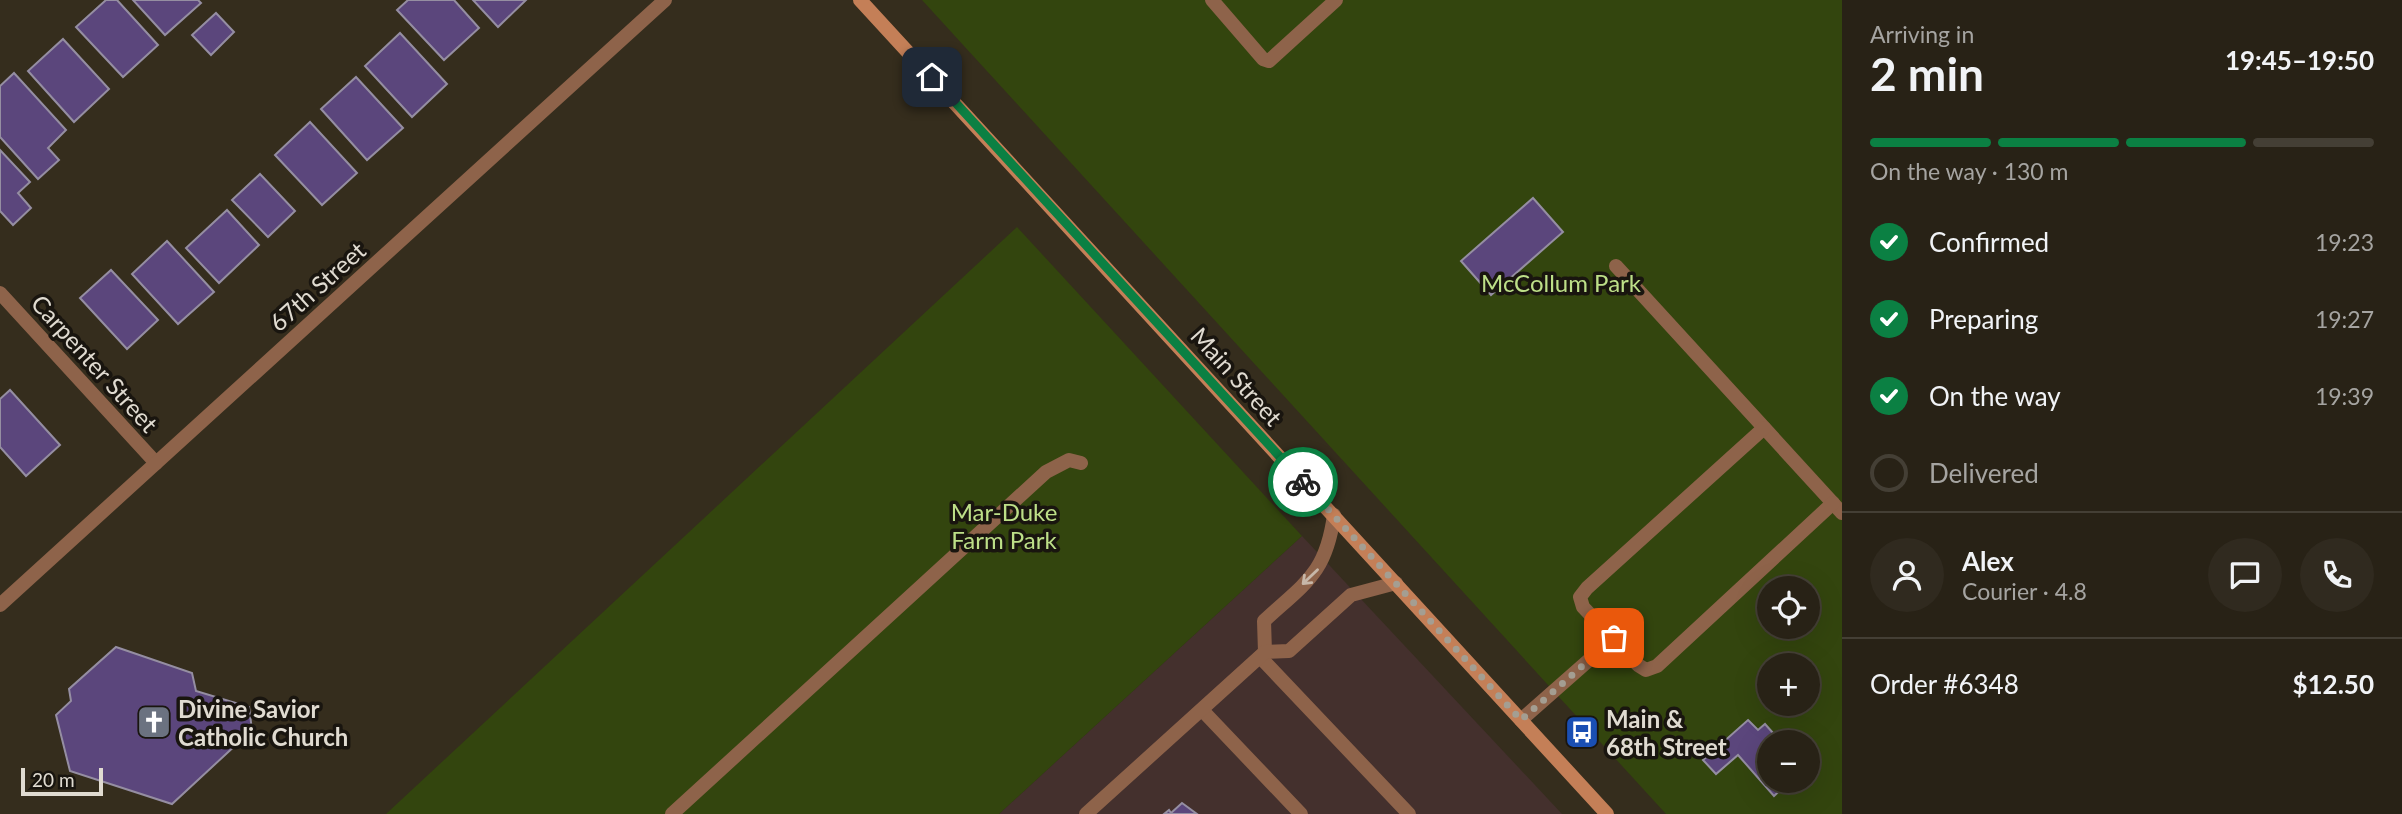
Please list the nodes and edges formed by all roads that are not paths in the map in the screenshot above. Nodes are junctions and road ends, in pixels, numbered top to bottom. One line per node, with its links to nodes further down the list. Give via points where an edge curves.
1 (665, 0): 8 (street, 67th Street)
2 (860, 0): 11 (main road, Main Street)
3 (1212, 0): 4 (street, via 1269,61)
4 (1336, 0)
5 (1616, 266): 7 (street)
6 (0, 293): 8 (street, Carpenter Street)
7 (1764, 428): 10 (street); 14 (street, via 1580,597 1583,607)
8 (156, 463): 13 (street, 67th Street)
9 (1081, 463): 18 (street, via 1069,460 1046,472)
10 (1838, 508): 14 (street, via 1657,666 1646,670)
11 (1334, 515): 12 (main road, Main Street); 15 (street, one-way to 15, via 1330,542 1319,568 1264,621)
12 (1396, 583): 15 (street, via 1351,595 1289,651); 17 (main road, Main Street)
13 (0, 605)
14 (1614, 638): 17 (street)
15 (1263, 654): 16 (street); 21 (street)
16 (1203, 711): 19 (street); 20 (street)
17 (1521, 720): 22 (main road, Main Street)
18 (672, 814)
19 (1086, 814)
20 (1301, 814)
21 (1409, 814)
22 (1606, 814)

